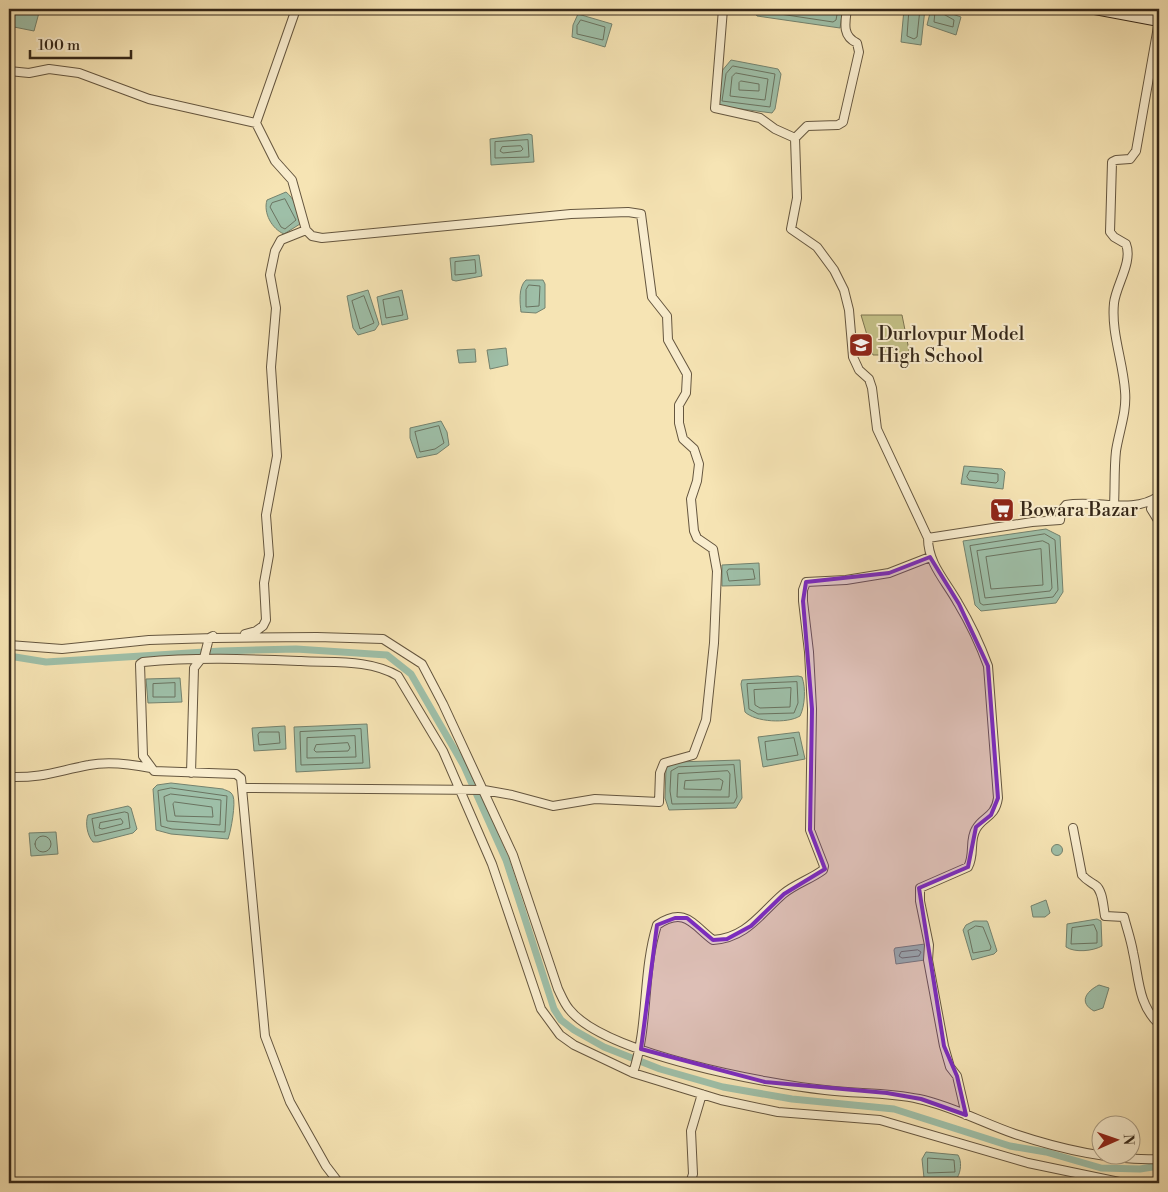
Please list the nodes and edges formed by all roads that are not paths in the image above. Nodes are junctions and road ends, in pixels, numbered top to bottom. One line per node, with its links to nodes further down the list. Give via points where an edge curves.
1 (296, 9): 7 (street)
2 (723, 9): 8 (street, via 715,108 760,118)
3 (847, 9): 8 (street, via 845,29 851,40 857,43 859,52 843,122 807,126)
4 (1094, 9): 5 (street)
5 (1159, 21): 11 (street, via 1136,151 1130,160 1112,162 1110,232 1126,244 1128,252 1114,307 1118,358 1126,393 1116,452)
6 (9, 71): 7 (street, via 29,73 49,69 78,73 149,99)
7 (256, 123): 9 (street, via 275,161 292,180)
8 (795, 138): 13 (street, via 797,198 791,229 817,247 844,290 853,357 869,379 877,413 877,430)
9 (306, 230): 15 (street, via 280,240 270,275 276,308 271,367 277,456 266,515 269,555 264,583 266,620 256,631); 23 (street, via 312,236 322,238 571,214 641,214 652,297 667,316 668,340 687,374 686,393 679,405 679,423 683,439 694,448 698,464 698,481 691,499 694,531 697,538 710,546 717,571 714,643 703,733 693,755 664,763 660,773 659,802 656,803 595,799 553,806)
10 (1157, 497): 11 (street, via 1148,502); 12 (street, via 1151,509)
11 (1114, 505): 13 (street, via 1066,505 1056,522 1032,522)
12 (1159, 522)
13 (928, 538): 14 (street)
14 (930, 557): 26 (street, via 889,573 806,582 803,601 810,652 812,709 810,830 824,870 784,894 751,926 727,939 713,940 687,918 664,920 657,925 645,990); 29 (street, via 981,646 988,666 998,798 997,807 991,815 976,827 968,867 920,888 929,945 928,960 944,1046 950,1067 957,1076)
15 (209, 642): 16 (street, via 149,640 62,649); 17 (street); 23 (street, via 317,637 383,639 422,664)
16 (9, 645)
17 (202, 658): 18 (street, via 140,664 143,756); 19 (street, via 194,668); 22 (street, via 359,664 387,669 398,676 443,751)
18 (150, 768): 19 (street); 20 (street, via 90,764 35,778)
19 (191, 773): 21 (street, via 236,774 241,778)
20 (9, 777)
21 (242, 788): 22 (street); 31 (street, via 265,1036 290,1102)
22 (460, 790): 23 (street); 27 (street, via 492,864 541,1009 560,1035 574,1045)
23 (484, 790): 26 (street, via 513,855 558,989 569,1009 588,1025)
24 (1073, 828): 25 (street, via 1082,875 1097,886 1102,895 1105,916 1124,917 1140,992 1151,1016)
25 (1159, 1024)
26 (641, 1050): 27 (street); 29 (street, via 765,1082 887,1093 921,1099)
27 (634, 1073): 28 (street)
28 (702, 1094): 32 (street, via 691,1131 693,1174); 33 (street, via 778,1112 880,1120 1028,1163)
29 (966, 1115): 30 (street, via 1015,1134 1084,1152 1116,1158)
30 (1159, 1159)
31 (339, 1183)
32 (684, 1183)
33 (1124, 1183)

